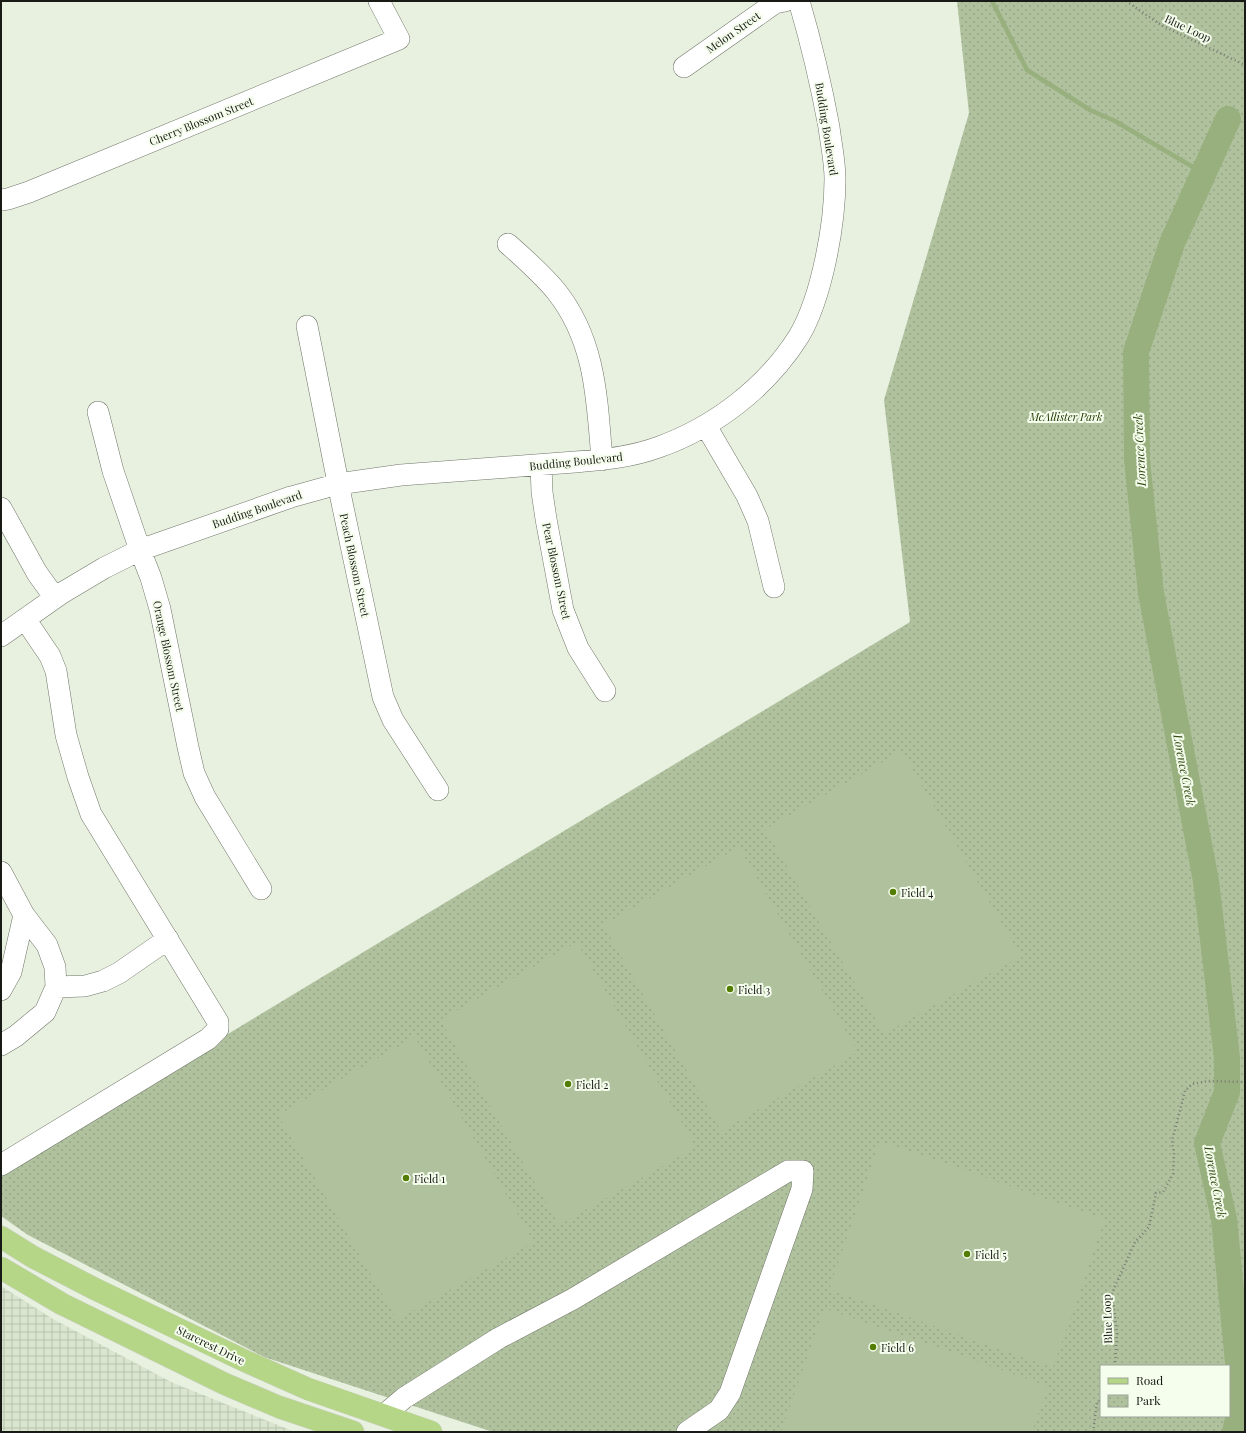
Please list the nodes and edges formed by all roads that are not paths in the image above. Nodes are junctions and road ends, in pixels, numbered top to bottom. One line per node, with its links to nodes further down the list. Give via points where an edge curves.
1 (379, 1): 5 (street, Cherry Blossom Street, via 399,39 29,192)
2 (785, 1): 4 (street, Melon Street, via 775,3)
3 (799, 1): 9 (street, Budding Boulevard, via 825,104 833,153 834,207 823,269 814,306 799,336 784,357 751,392)
4 (684, 67)
5 (1, 200)
6 (508, 244): 10 (street, via 556,291 578,327 588,352 595,383)
7 (307, 326): 12 (street, Peach Blossom Street)
8 (98, 412): 14 (street, Orange Blossom Street, via 113,471)
9 (706, 426): 10 (street, Budding Boulevard, via 658,448); 15 (street, via 758,520)
10 (602, 460): 11 (street, Budding Boulevard)
11 (541, 465): 12 (street, Budding Boulevard, via 401,475); 19 (street, Pear Blossom Street, via 546,519 564,610 578,648)
12 (338, 484): 14 (street, Budding Boulevard, via 291,497); 20 (street, Peach Blossom Street, via 383,698 393,720)
13 (1, 508): 16 (street, via 37,573)
14 (140, 550): 16 (street, Budding Boulevard, via 104,568); 22 (street, Orange Blossom Street, via 160,609 194,773 205,797)
15 (774, 587)
16 (55, 598): 17 (street, Budding Boulevard)
17 (25, 619): 18 (street, Budding Boulevard); 24 (street, via 50,656 56,671 66,735 91,814)
18 (1, 636)
19 (605, 691)
20 (438, 790)
21 (1, 872): 23 (street)
22 (261, 889)
23 (24, 914): 25 (street); 26 (street, via 47,945 55,967)
24 (168, 939): 26 (street, via 104,982 86,986); 28 (street, via 218,1022 218,1029 208,1039)
25 (6, 981)
26 (56, 987): 27 (street, via 45,1012)
27 (1, 1045)
28 (1, 1165)
29 (1, 1237): 32 (main road, Starcrest Drive, via 33,1257)
30 (1, 1263): 32 (main road, via 23,1267 65,1289)
31 (1, 1268): 34 (main road, via 62,1304 225,1384 279,1407)
32 (95, 1289): 33 (main road, Starcrest Drive, via 308,1390)
33 (384, 1415): 35 (main road, Starcrest Drive); 36 (street, via 404,1398 499,1338 573,1299 788,1171 803,1171 802,1189 730,1393 719,1410)
34 (353, 1432)
35 (431, 1432)
36 (687, 1432)

